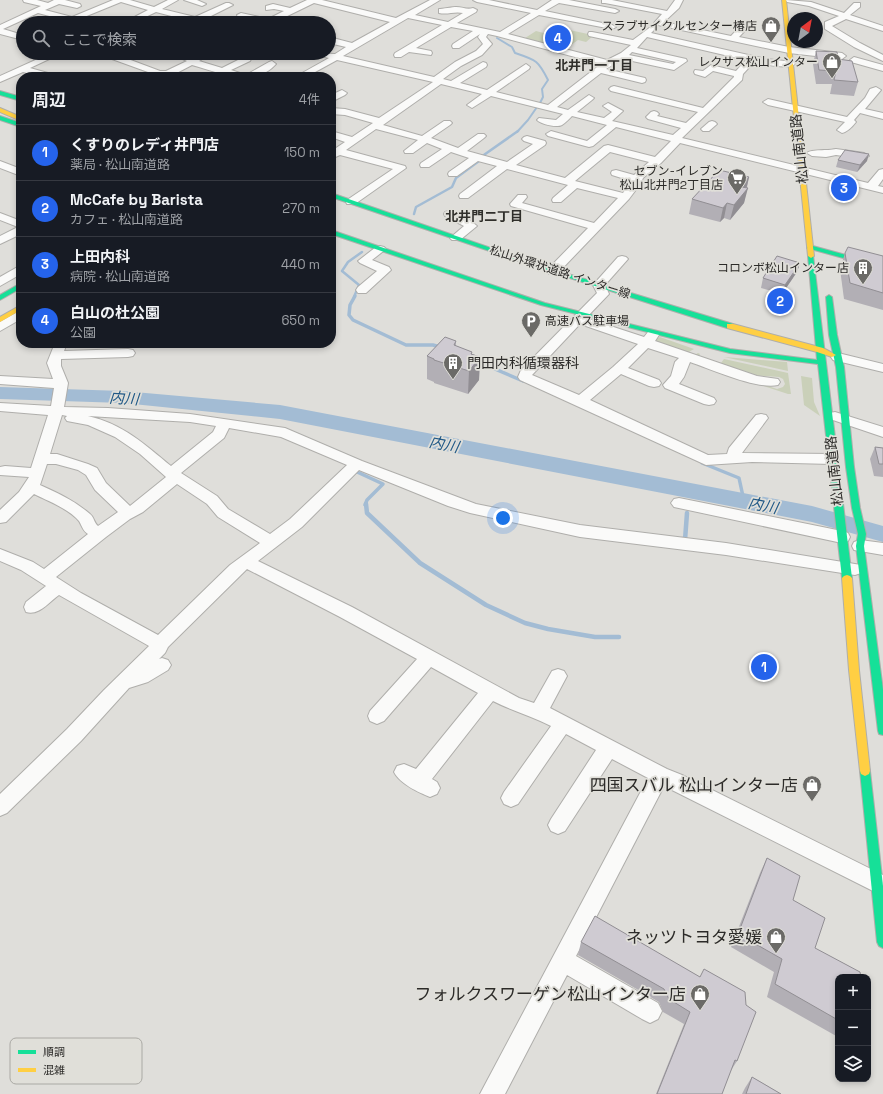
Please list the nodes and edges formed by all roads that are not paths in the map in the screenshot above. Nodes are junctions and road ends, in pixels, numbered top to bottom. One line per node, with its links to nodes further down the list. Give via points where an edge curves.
1 (27, 0): 16 (street)
2 (121, 0): 21 (street); 32 (street)
3 (174, 0): 21 (street)
4 (188, 0): 15 (street)
5 (313, 0): 23 (street); 42 (street)
6 (436, 0): 38 (street)
7 (477, 0): 25 (street)
8 (557, 0): 24 (street); 25 (street)
9 (606, 0): 28 (street)
10 (679, 0): 11 (street); 28 (street)
11 (685, 0)
12 (784, 0): 71 (main road, 松山南道路)
13 (792, 0): 26 (main road); 39 (street)
14 (60, 1): 16 (street); 19 (street)
15 (202, 4)
16 (48, 5): 22 (street)
17 (229, 5): 35 (street)
18 (857, 5): 39 (street)
19 (77, 6)
20 (269, 8): 23 (street, via 273,6)
21 (155, 9): 33 (street); 34 (street)
22 (38, 10): 30 (street); 31 (street)
23 (292, 10): 37 (street)
24 (615, 11)
25 (538, 12): 40 (street); 49 (street)
26 (794, 12)
27 (444, 13): 47 (street, via 455,9 471,11)
28 (667, 13): 45 (street)
29 (241, 15): 36 (street)
30 (24, 16)
31 (58, 16)
32 (82, 16)
33 (141, 16)
34 (181, 16)
35 (205, 16)
36 (245, 16)
37 (280, 16)
38 (408, 16): 42 (street); 47 (street)
39 (845, 16): 51 (street); 80 (street, via 828,24 828,27)
40 (526, 19): 44 (street); 57 (street)
41 (14, 20): 50 (street)
42 (397, 22): 63 (street)
43 (474, 22): 48 (street)
44 (542, 22)
45 (658, 23): 54 (street); 58 (street)
46 (747, 24): 58 (street)
47 (450, 25): 48 (street); 68 (street)
48 (464, 28): 53 (street)
49 (612, 28)
50 (0, 29): 55 (street)
51 (883, 29)
52 (581, 31): 64 (street)
53 (482, 32): 57 (street); 67 (street, via 454,45); 107 (street, via 482,37 488,44 485,49 458,64)
54 (645, 34): 64 (street); 81 (street)
55 (16, 35)
56 (338, 35): 63 (street)
57 (501, 35): 93 (street)
58 (732, 38): 71 (street)
59 (0, 39): 62 (street)
60 (607, 40): 64 (street)
61 (336, 41): 63 (street)
62 (16, 44)
63 (356, 44): 65 (street); 73 (street)
64 (634, 46): 79 (street); 79 (street, via 683,61 677,67 671,67)
65 (370, 47)
66 (575, 47): 79 (street)
67 (467, 48)
68 (408, 49): 74 (street); 75 (street)
69 (525, 49): 93 (street)
70 (336, 50): 73 (street)
71 (789, 50): 72 (street); 89 (main road, 松山南道路)
72 (799, 50): 77 (street)
73 (343, 51): 76 (street)
74 (428, 53)
75 (398, 55)
76 (336, 56)
77 (842, 56)
78 (336, 57): 107 (street)
79 (620, 57): 93 (street)
80 (883, 58)
81 (752, 59): 89 (street); 104 (street)
82 (40, 60): 94 (street)
83 (124, 60): 98 (street)
84 (242, 60): 96 (street)
85 (329, 60): 102 (street)
86 (854, 60): 95 (street)
87 (193, 61): 96 (street); 99 (street)
88 (272, 64): 101 (street)
89 (791, 64): 123 (main road, 松山南道路)
90 (483, 65): 108 (street)
91 (0, 66): 94 (street)
92 (526, 67): 113 (street)
93 (603, 67): 105 (street, via 640,82 648,76); 122 (street)
94 (19, 70): 97 (street); 106 (street)
95 (880, 70): 110 (street)
96 (223, 71): 100 (street)
97 (28, 72)
98 (158, 72)
99 (173, 72)
100 (226, 72)
101 (258, 72)
102 (308, 72)
103 (698, 72): 104 (street, via 704,74 711,68)
104 (738, 74): 126 (street, via 739,78)
105 (653, 77)
106 (0, 79)
107 (438, 80): 108 (street); 139 (street)
108 (453, 84): 113 (street)
109 (614, 89): 121 (street)
110 (879, 91): 125 (street, via 869,94 869,99)
111 (0, 93): 115 (main road)
112 (342, 93): 114 (street)
113 (489, 93): 119 (street); 122 (street)
114 (336, 96)
115 (16, 98)
116 (0, 100): 117 (main road); 120 (main road)
117 (16, 102)
118 (768, 102): 123 (street)
119 (472, 104)
120 (16, 106)
121 (688, 107): 126 (street); 130 (street)
122 (550, 108): 128 (street)
123 (795, 108): 135 (street); 163 (main road, 松山南道路)
124 (0, 110): 131 (main road)
125 (858, 110): 132 (street); 135 (street)
126 (705, 111): 140 (street)
127 (336, 112): 139 (street, via 345,112)
128 (570, 113): 134 (street, via 558,123); 138 (street); 138 (street, via 586,100 618,110)
129 (654, 114): 140 (street, via 651,117)
130 (679, 115)
131 (16, 116)
132 (883, 116)
133 (0, 118): 136 (main road)
134 (542, 120)
135 (849, 120): 142 (street, via 851,122)
136 (16, 123)
137 (447, 123): 149 (street)
138 (609, 123): 144 (street, via 589,144); 150 (street)
139 (379, 124): 143 (street); 151 (street)
140 (691, 124): 141 (street); 150 (street)
141 (709, 126)
142 (842, 130)
143 (398, 132): 148 (street); 149 (street)
144 (551, 134)
145 (336, 136): 151 (street)
146 (481, 136): 152 (street)
147 (527, 138): 161 (street, via 541,143)
148 (385, 139)
149 (424, 140): 152 (street); 154 (street)
150 (676, 140): 159 (street); 163 (street)
151 (353, 141): 155 (street)
152 (454, 150): 158 (street); 162 (street)
153 (812, 150): 157 (street, via 826,154 836,152); 169 (main road, 松山南道路)
154 (409, 151)
155 (336, 152)
156 (336, 153): 180 (street, via 376,160 401,168)
157 (865, 156)
158 (476, 158): 161 (street); 167 (street)
159 (657, 161): 170 (street); 172 (street, via 608,148)
160 (0, 164): 164 (street)
161 (507, 165): 168 (street); 175 (street)
162 (425, 166)
163 (802, 170): 169 (street); 193 (main road, 松山南道路)
164 (16, 171)
165 (883, 172): 173 (street)
166 (616, 173): 170 (street)
167 (453, 174)
168 (540, 174): 171 (street); 172 (street)
169 (815, 177): 173 (street)
170 (636, 179): 177 (street, via 636,183)
171 (530, 182)
172 (571, 183): 177 (street); 179 (street)
173 (871, 187): 174 (street)
174 (883, 190)
175 (475, 191)
176 (523, 197): 185 (street, via 515,204)
177 (625, 197): 185 (street)
178 (336, 198): 180 (main road, 松山外環状道路 インター線)
179 (557, 200)
180 (351, 202): 191 (main road, 松山外環状道路 インター線)
181 (336, 204): 195 (main road)
182 (449, 214): 191 (street, via 471,226)
183 (0, 216): 184 (street)
184 (16, 227)
185 (596, 227): 198 (street)
186 (0, 228): 188 (street)
187 (336, 228): 209 (main road, via 526,293)
188 (16, 229)
189 (16, 231): 192 (street)
190 (336, 234): 194 (main road)
191 (456, 238): 195 (main road, 松山外環状道路 インター線)
192 (0, 241)
193 (809, 248): 197 (main road); 218 (main road, 松山南道路)
194 (380, 249): 206 (street, via 364,261 385,270); 209 (main road)
195 (489, 249): 198 (main road, 松山外環状道路 インター線)
196 (622, 260): 202 (street)
197 (883, 267)
198 (553, 271): 202 (main road, 松山外環状道路 インター線)
199 (16, 272): 201 (street)
200 (16, 279): 205 (main road)
201 (0, 282)
202 (599, 285): 212 (street, via 603,294); 218 (main road, 松山外環状道路 インター線, via 707,320)
203 (16, 288): 207 (main road)
204 (828, 288): 221 (main road, 松山南道路)
205 (0, 289)
206 (362, 290)
207 (0, 298)
208 (16, 299): 210 (main road)
209 (560, 308): 212 (main road)
210 (0, 309)
211 (16, 310): 214 (main road)
212 (581, 316): 216 (street); 229 (street, via 524,377)
213 (16, 317): 215 (street)
214 (0, 320)
215 (0, 327)
216 (651, 338): 220 (street); 222 (main road); 224 (street)
217 (58, 349): 219 (street); 228 (street, via 54,367)
218 (820, 350): 221 (main road, 松山外環状道路 インター線); 222 (main road, 松山南道路)
219 (128, 353)
220 (687, 357): 226 (street, via 756,380); 230 (street, via 670,385)
221 (838, 358): 222 (main road); 223 (street); 235 (main road, 松山南道路)
222 (822, 363): 233 (main road, 松山南道路)
223 (883, 368)
224 (620, 369): 227 (street); 229 (street)
225 (0, 380): 228 (street)
226 (773, 382)
227 (654, 383)
228 (61, 386): 232 (street)
229 (580, 401): 238 (street, via 706,460)
230 (710, 401)
231 (0, 406): 232 (street)
232 (56, 411): 236 (street, via 160,415); 241 (street); 243 (street, via 117,432)
233 (828, 413): 235 (street); 239 (main road, 松山南道路)
234 (761, 418): 238 (street, via 734,451)
235 (845, 419): 237 (street); 250 (main road, 松山南道路)
236 (225, 423): 240 (street, via 285,434); 243 (street, via 220,435)
237 (883, 432)
238 (735, 458): 239 (street)
239 (832, 459): 248 (main road, 松山南道路)
240 (357, 464): 251 (street, via 310,510); 255 (street, via 460,504 549,526 726,549)
241 (39, 466): 242 (street); 244 (street); 246 (street, via 57,459 87,469 92,472 100,486)
242 (5, 471)
243 (174, 475): 246 (street, via 138,508); 251 (street, via 212,500 223,513)
244 (32, 487): 247 (street, via 24,498); 249 (street, via 67,504 86,519 90,528)
245 (679, 503): 248 (street)
246 (128, 513): 249 (street)
247 (0, 518)
248 (841, 533): 255 (main road, 松山南道路)
249 (99, 534): 257 (street)
250 (861, 540): 252 (street); 256 (main road, 松山南道路)
251 (271, 542): 254 (street)
252 (883, 549)
253 (0, 555): 257 (street, via 27,566)
254 (247, 562): 259 (street, via 236,569); 260 (street, via 346,612)
255 (846, 568): 256 (street); 275 (main road, 松山南道路, via 854,670)
256 (863, 570): 268 (main road, 松山南道路)
257 (51, 582): 258 (street); 259 (street)
258 (32, 607)
259 (160, 644): 263 (street, via 159,648)
260 (428, 658): 264 (street); 266 (street)
261 (162, 665): 263 (street, via 142,677)
262 (558, 676): 265 (street)
263 (125, 681): 273 (street)
264 (490, 691): 265 (street, via 513,703); 271 (street)
265 (539, 711): 267 (street)
266 (377, 716)
267 (563, 724): 269 (street); 272 (street)
268 (883, 731)
269 (608, 748): 270 (street); 274 (street)
270 (660, 775): 275 (street); 277 (street)
271 (417, 780)
272 (511, 798)
273 (0, 807)
274 (558, 825)
275 (880, 884): 276 (main road, 松山南道路)
276 (883, 942)
277 (562, 960): 278 (street); 279 (street)
278 (650, 1011)
279 (492, 1094)

